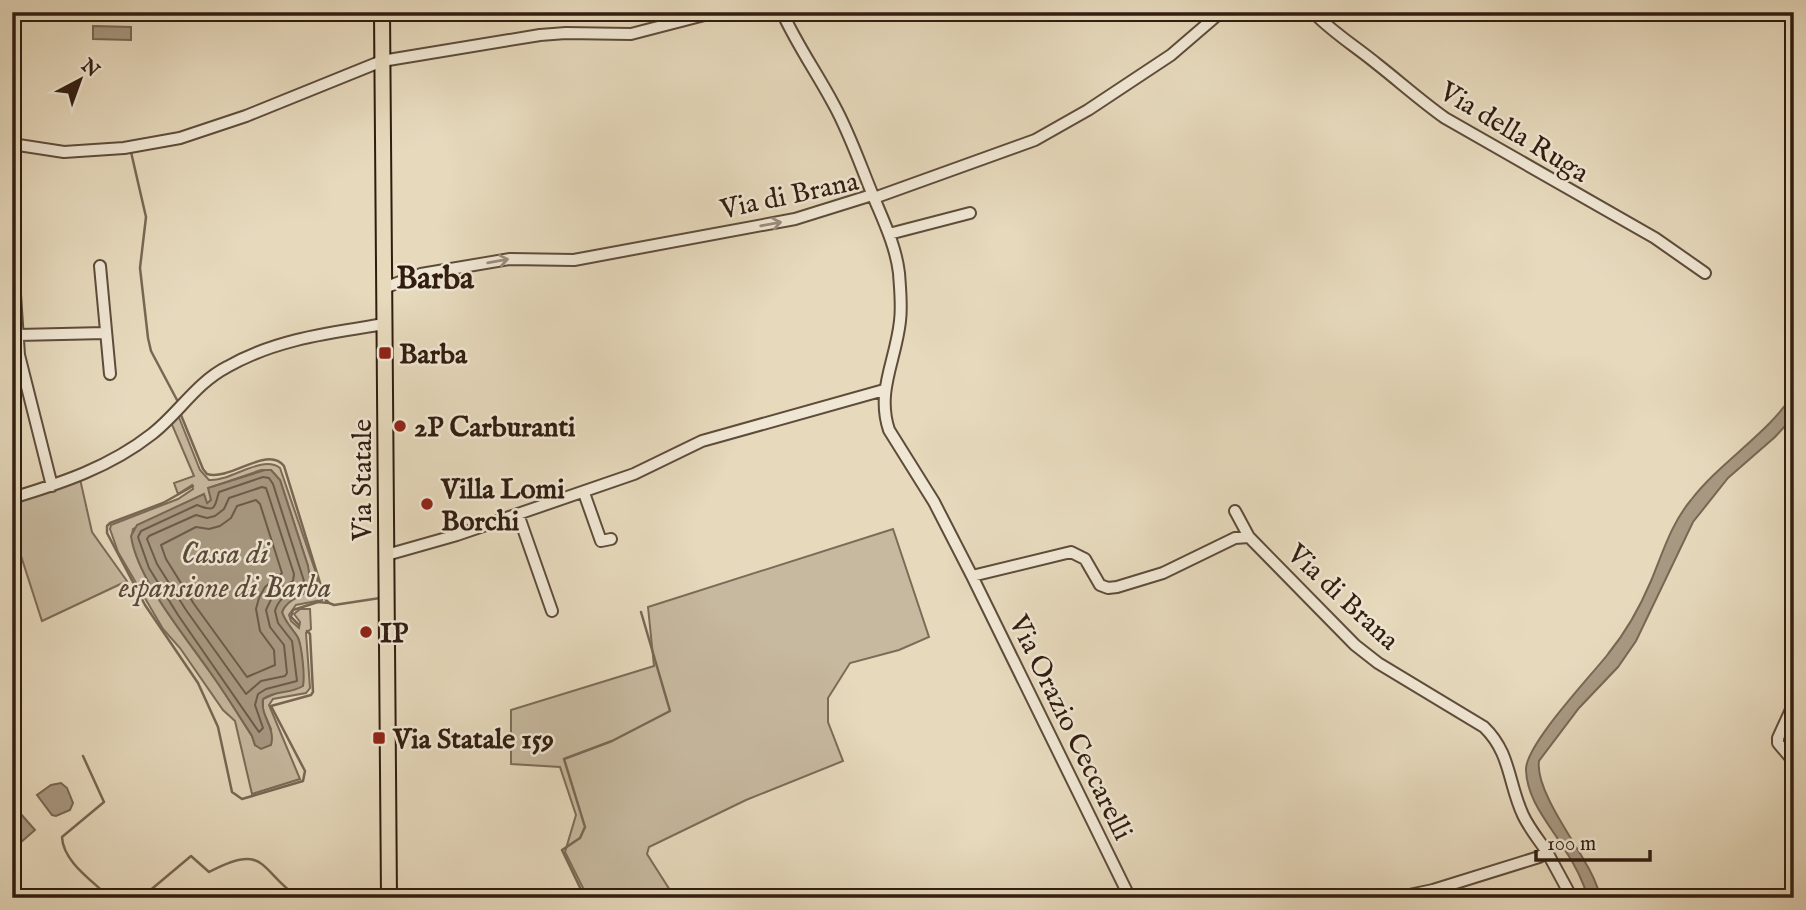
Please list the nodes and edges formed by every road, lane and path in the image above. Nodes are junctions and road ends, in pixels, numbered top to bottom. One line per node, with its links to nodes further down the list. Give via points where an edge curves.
1 (382, 12): 6 (main road, Via Statale)
2 (716, 12): 6 (street, via 631,34 540,35)
3 (782, 12): 8 (street, via 796,44 835,106)
4 (1221, 12): 8 (street, via 1171,55 1035,140)
5 (1313, 12): 13 (street, Via della Ruga, via 1445,118 1654,237)
6 (382, 61): 7 (street, via 180,138 64,152); 14 (main road, Via Statale)
7 (12, 144)
8 (873, 197): 10 (street, Via di Brana); 14 (street, Via di Brana, one-way to 8, via 421,274 510,258 574,260 795,219)
9 (970, 213): 10 (street)
10 (889, 234): 19 (street, Via di Brana, via 898,271 901,319)
11 (12, 249): 17 (street)
12 (100, 266): 16 (street)
13 (1705, 273)
14 (384, 288): 15 (main road, Via Statale)
15 (385, 324): 20 (street, via 261,349 200,386 154,433 122,455); 27 (main road, Via Statale)
16 (106, 333): 17 (street); 18 (street)
17 (18, 335): 20 (street)
18 (110, 374)
19 (884, 390): 21 (street, via 702,441); 28 (street, Via di Brana, via 889,430 934,502)
20 (51, 486): 22 (street)
21 (584, 493): 24 (street); 26 (street, via 601,541)
22 (12, 498)
23 (1235, 511): 25 (street, Via di Brana)
24 (518, 514): 27 (street); 29 (street)
25 (1249, 537): 28 (street, Via di Brana, via 1235,538 1175,568 1112,587 1100,585 1085,559 1071,552); 32 (street, Via di Brana, via 1378,663 1484,727 1502,749 1524,818)
26 (611, 538)
27 (386, 553): 33 (main road, Via Statale)
28 (972, 576): 34 (street, Via Orazio Ceccarelli)
29 (552, 611)
30 (1794, 703): 31 (street, via 1778,743)
31 (1794, 762)
32 (1547, 852): 35 (street); 36 (street)
33 (389, 898)
34 (1130, 898)
35 (1395, 898)
36 (1572, 898)

